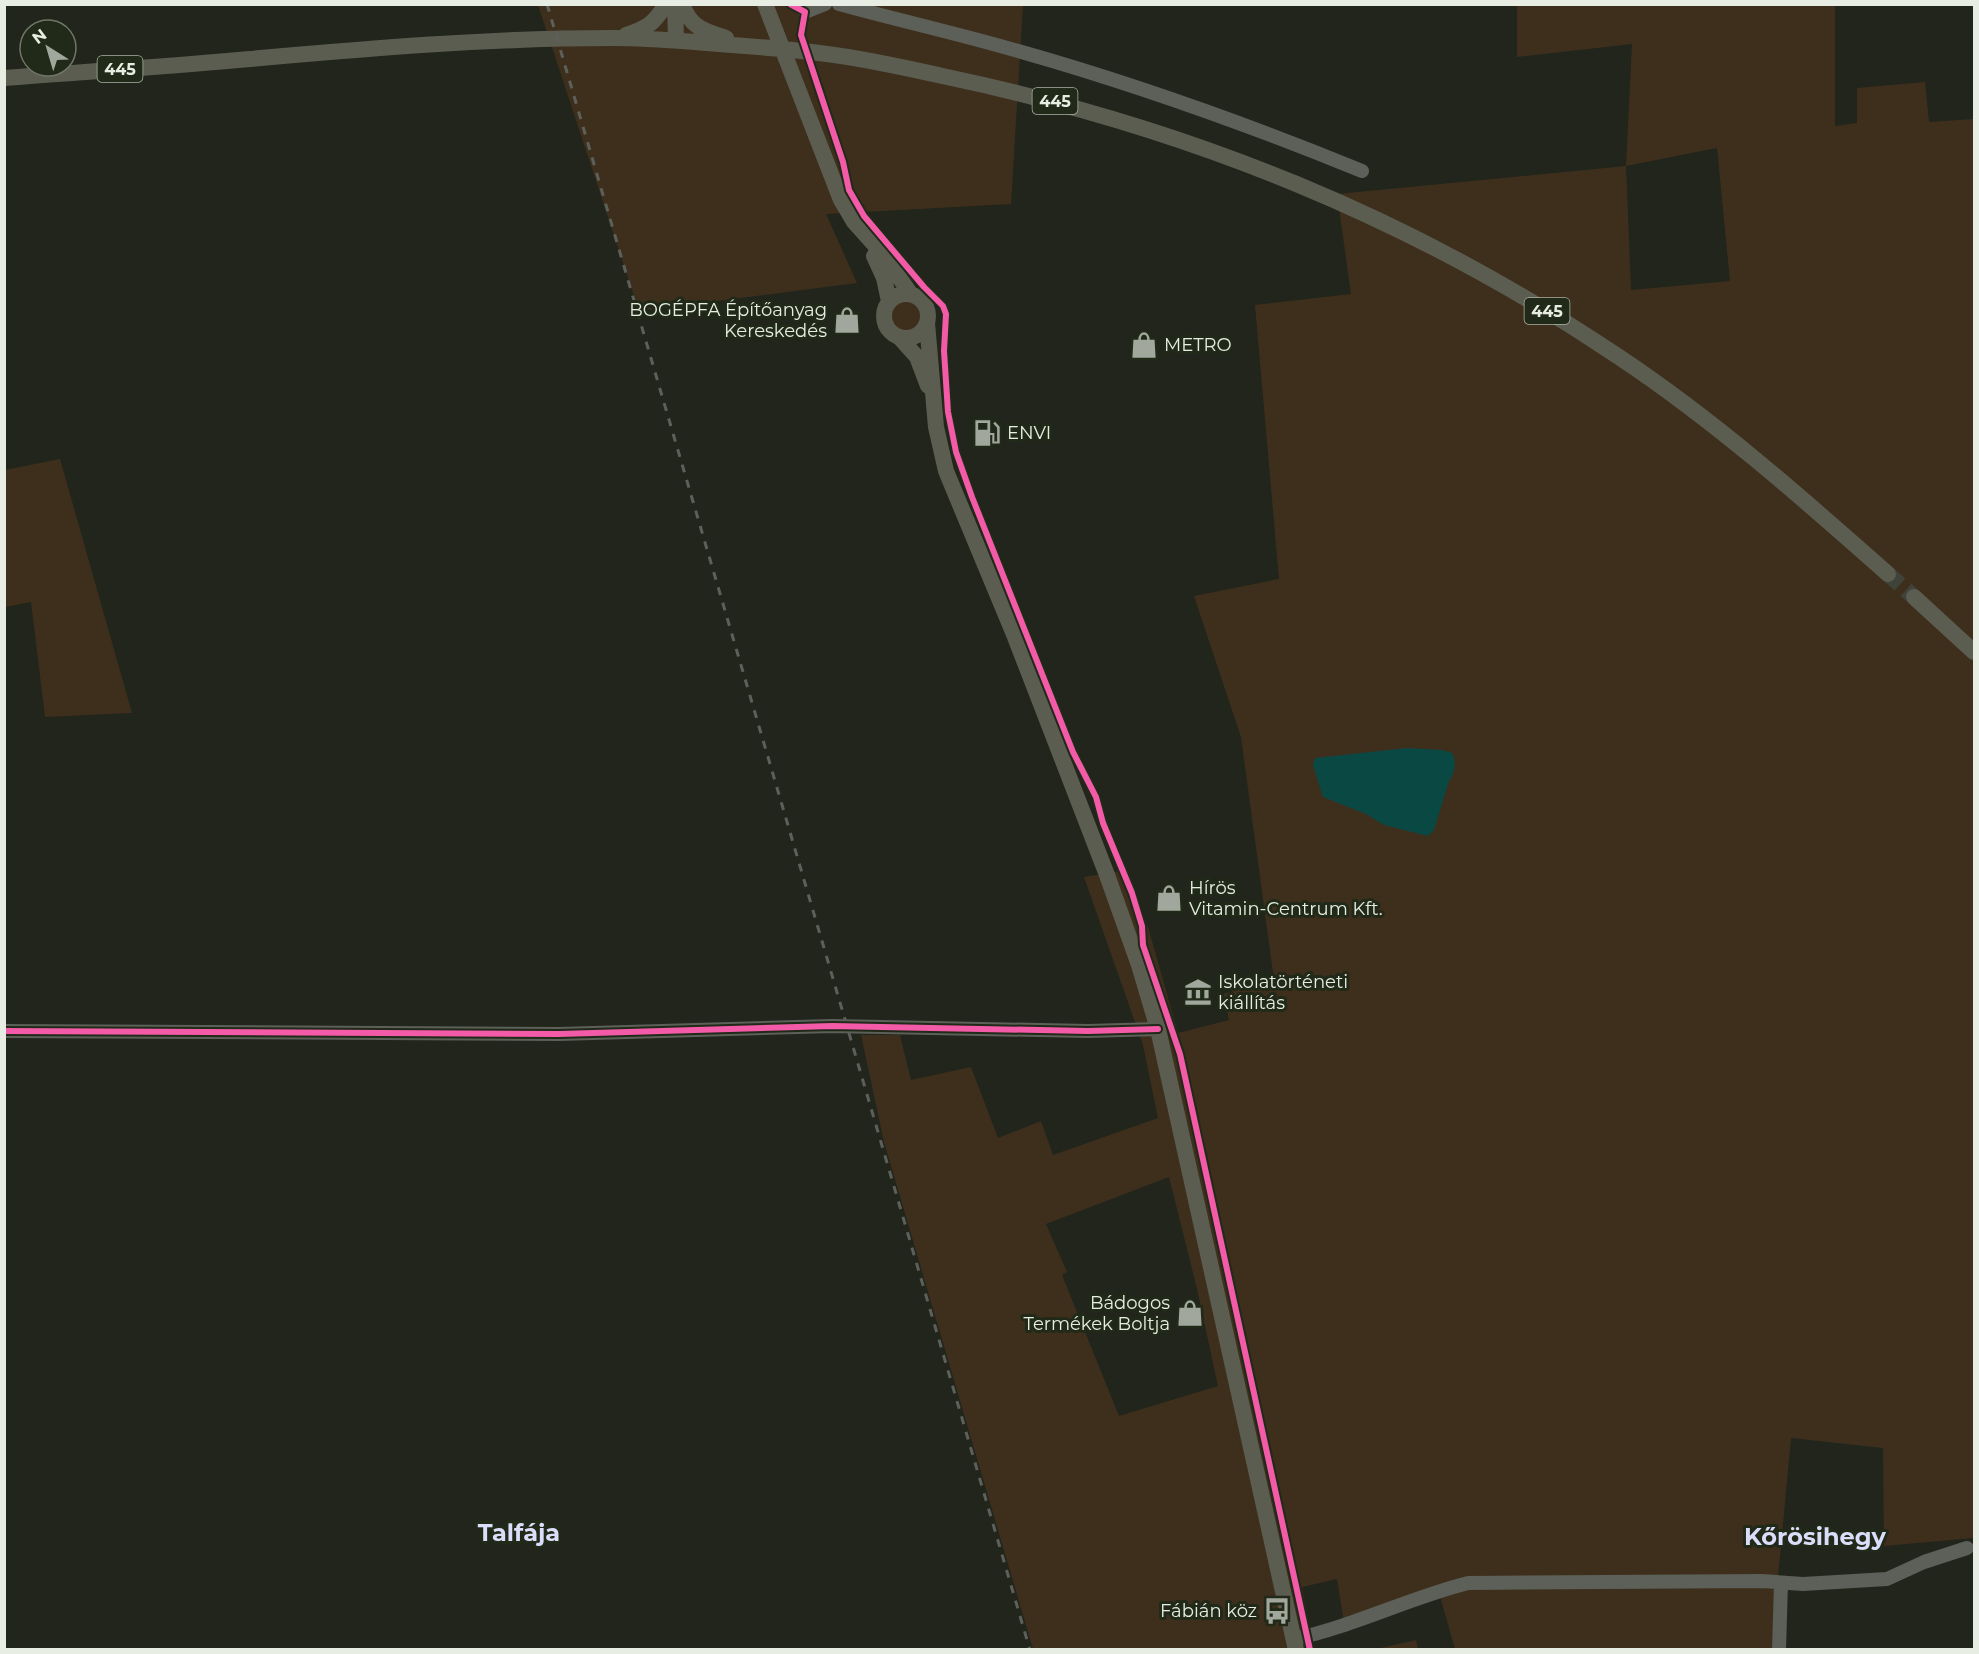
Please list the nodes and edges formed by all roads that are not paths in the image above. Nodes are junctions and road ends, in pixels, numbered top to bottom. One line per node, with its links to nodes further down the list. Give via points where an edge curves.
1 (666, 4): 8 (main road, via 646,28)
2 (675, 4): 9 (main road)
3 (682, 4): 10 (main road, via 702,31)
4 (765, 4): 13 (main road, via 841,200)
5 (825, 4): 7 (street)
6 (839, 4): 12 (street, via 994,45 1140,90)
7 (806, 12)
8 (610, 38): 9 (main road, 445); 11 (main road, 445, via 511,39)
9 (676, 40): 10 (main road, 445)
10 (749, 46): 19 (main road, 445, via 883,63 1082,109 1230,157 1382,221 1537,305 1619,357 1727,436)
11 (4, 78)
12 (1362, 171)
13 (863, 234): 14 (main road); 15 (main road, via 884,279)
14 (910, 293): 15 (main road); 16 (main road, via 924,303)
15 (889, 301): 17 (main road, via 883,317 885,325)
16 (927, 323): 17 (main road, via 916,336); 18 (main road)
17 (900, 338): 18 (main road, via 916,357)
18 (934, 407): 22 (main road, via 946,471 1107,875)
19 (1888, 574)
20 (1914, 597): 21 (main road)
21 (1974, 651)
22 (1158, 1029): 23 (street, via 832,1026 559,1034); 26 (main road)
23 (4, 1031)
24 (1967, 1548): 25 (street, via 1887,1579)
25 (1781, 1583): 26 (street, via 1468,1583 1434,1591); 27 (street)
26 (1295, 1645)
27 (1779, 1650)

